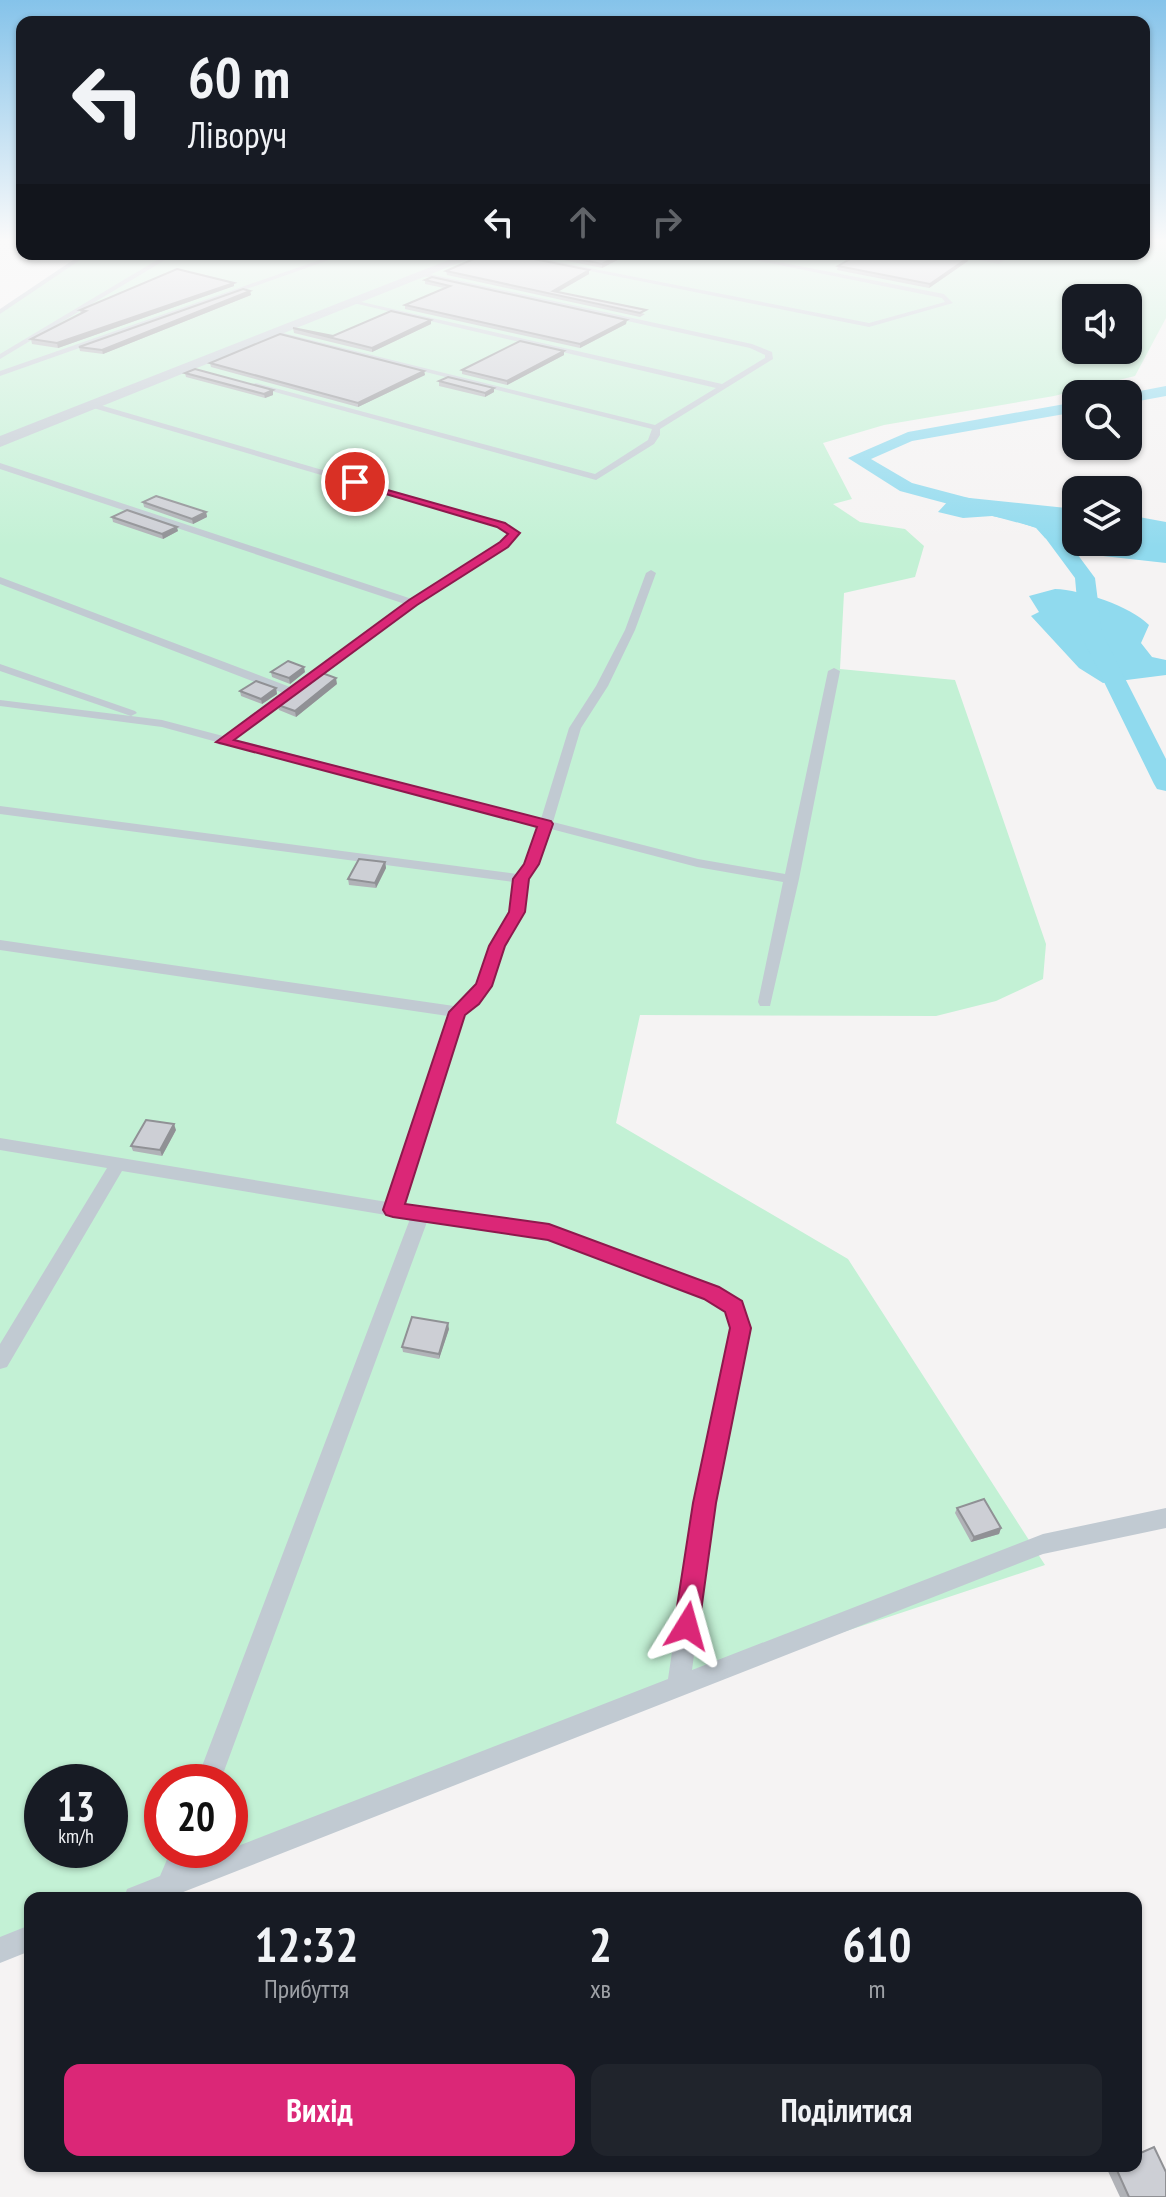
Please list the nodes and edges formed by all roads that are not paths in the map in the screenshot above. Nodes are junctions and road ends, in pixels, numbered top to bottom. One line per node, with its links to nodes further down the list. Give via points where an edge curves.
1 (26, 342): 7 (lane)
2 (93, 342): 8 (lane)
3 (256, 342): 11 (street)
4 (309, 342): 12 (lane)
5 (526, 342): 10 (lane)
6 (731, 342): 10 (lane, via 752,346 769,359)
7 (0, 357)
8 (0, 374)
9 (248, 384): 12 (lane, via 589,477 606,473 651,442)
10 (724, 387): 12 (lane)
11 (93, 405): 13 (street); 17 (lane, via 514,533 504,545)
12 (656, 428)
13 (0, 442)
14 (0, 466): 17 (lane)
15 (651, 573): 25 (lane, via 630,630 575,728)
16 (0, 580): 20 (lane)
17 (413, 603): 20 (lane)
18 (0, 667): 22 (lane)
19 (834, 671): 27 (lane)
20 (289, 691): 23 (lane)
21 (0, 703): 22 (lane)
22 (162, 724): 23 (lane)
23 (223, 742): 25 (lane)
24 (0, 810): 26 (lane)
25 (546, 824): 26 (lane); 27 (lane, via 697,863)
26 (521, 879): 30 (lane, via 517,912 497,946 484,986)
27 (792, 879): 29 (lane)
28 (0, 945): 30 (lane)
29 (765, 1002)
30 (457, 1012): 33 (lane)
31 (0, 1144): 32 (lane)
32 (118, 1164): 33 (lane); 35 (lane)
33 (393, 1210): 34 (lane)
34 (421, 1214): 37 (lane, via 549,1232 712,1293 734,1307 740,1328 704,1503); 38 (lane)
35 (0, 1361)
36 (1166, 1518): 37 (lane, via 1043,1544)
37 (678, 1687): 40 (lane)
38 (215, 1764)
39 (176, 1868): 40 (lane)
40 (169, 1885): 41 (lane)
41 (151, 1892)
42 (24, 1940): 43 (lane)
43 (0, 1950)

